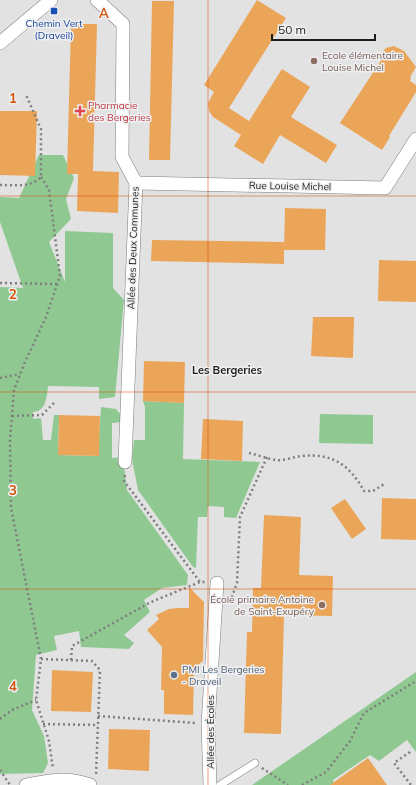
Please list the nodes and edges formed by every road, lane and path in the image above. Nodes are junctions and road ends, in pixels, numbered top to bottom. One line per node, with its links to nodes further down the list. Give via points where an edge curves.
1 (52, 0): 3 (street)
2 (97, 0): 7 (street, Allée des Deux Communes, via 123,24 122,157)
3 (0, 43)
4 (26, 95): 6 (path, via 41,129)
5 (416, 139): 7 (street, Rue Louise Michel, via 385,188)
6 (41, 177): 8 (path, via 37,182 28,184); 10 (path, via 49,190 60,276)
7 (136, 183): 17 (street, Allée des Deux Communes)
8 (0, 185)
9 (0, 283): 10 (path)
10 (58, 284): 11 (path)
11 (20, 374): 12 (path); 14 (path, via 14,390)
12 (0, 378)
13 (55, 402): 14 (path, via 42,415)
14 (12, 416): 22 (path, via 11,508)
15 (249, 453): 16 (path)
16 (267, 457): 18 (path, via 277,460 314,455 334,459 347,468 364,490 373,491); 21 (path, via 240,517 237,583)
17 (125, 462): 19 (path, via 124,481)
18 (386, 483)
19 (200, 582): 20 (path); 23 (path, via 151,602 72,646)
20 (217, 583): 29 (street, Allée des Écoles)
21 (229, 604)
22 (41, 659): 23 (path); 25 (path)
23 (71, 660): 26 (path, via 92,661 100,670)
24 (416, 681): 41 (path, via 364,713 350,741 326,772)
25 (36, 700): 27 (path, via 12,710); 28 (path)
26 (98, 716): 29 (path); 30 (path)
27 (0, 719)
28 (43, 724): 30 (path); 34 (path, via 49,741)
29 (208, 724): 38 (street, Allée des Écoles)
30 (98, 725): 35 (path)
31 (410, 752): 42 (path, via 394,763)
32 (254, 763): 39 (lane); 40 (path)
33 (0, 770): 36 (path)
34 (54, 780): 35 (street); 37 (street)
35 (93, 781)
36 (10, 785)
37 (26, 785)
38 (210, 785)
39 (220, 785)
40 (288, 785)
41 (302, 785)
42 (411, 785)

